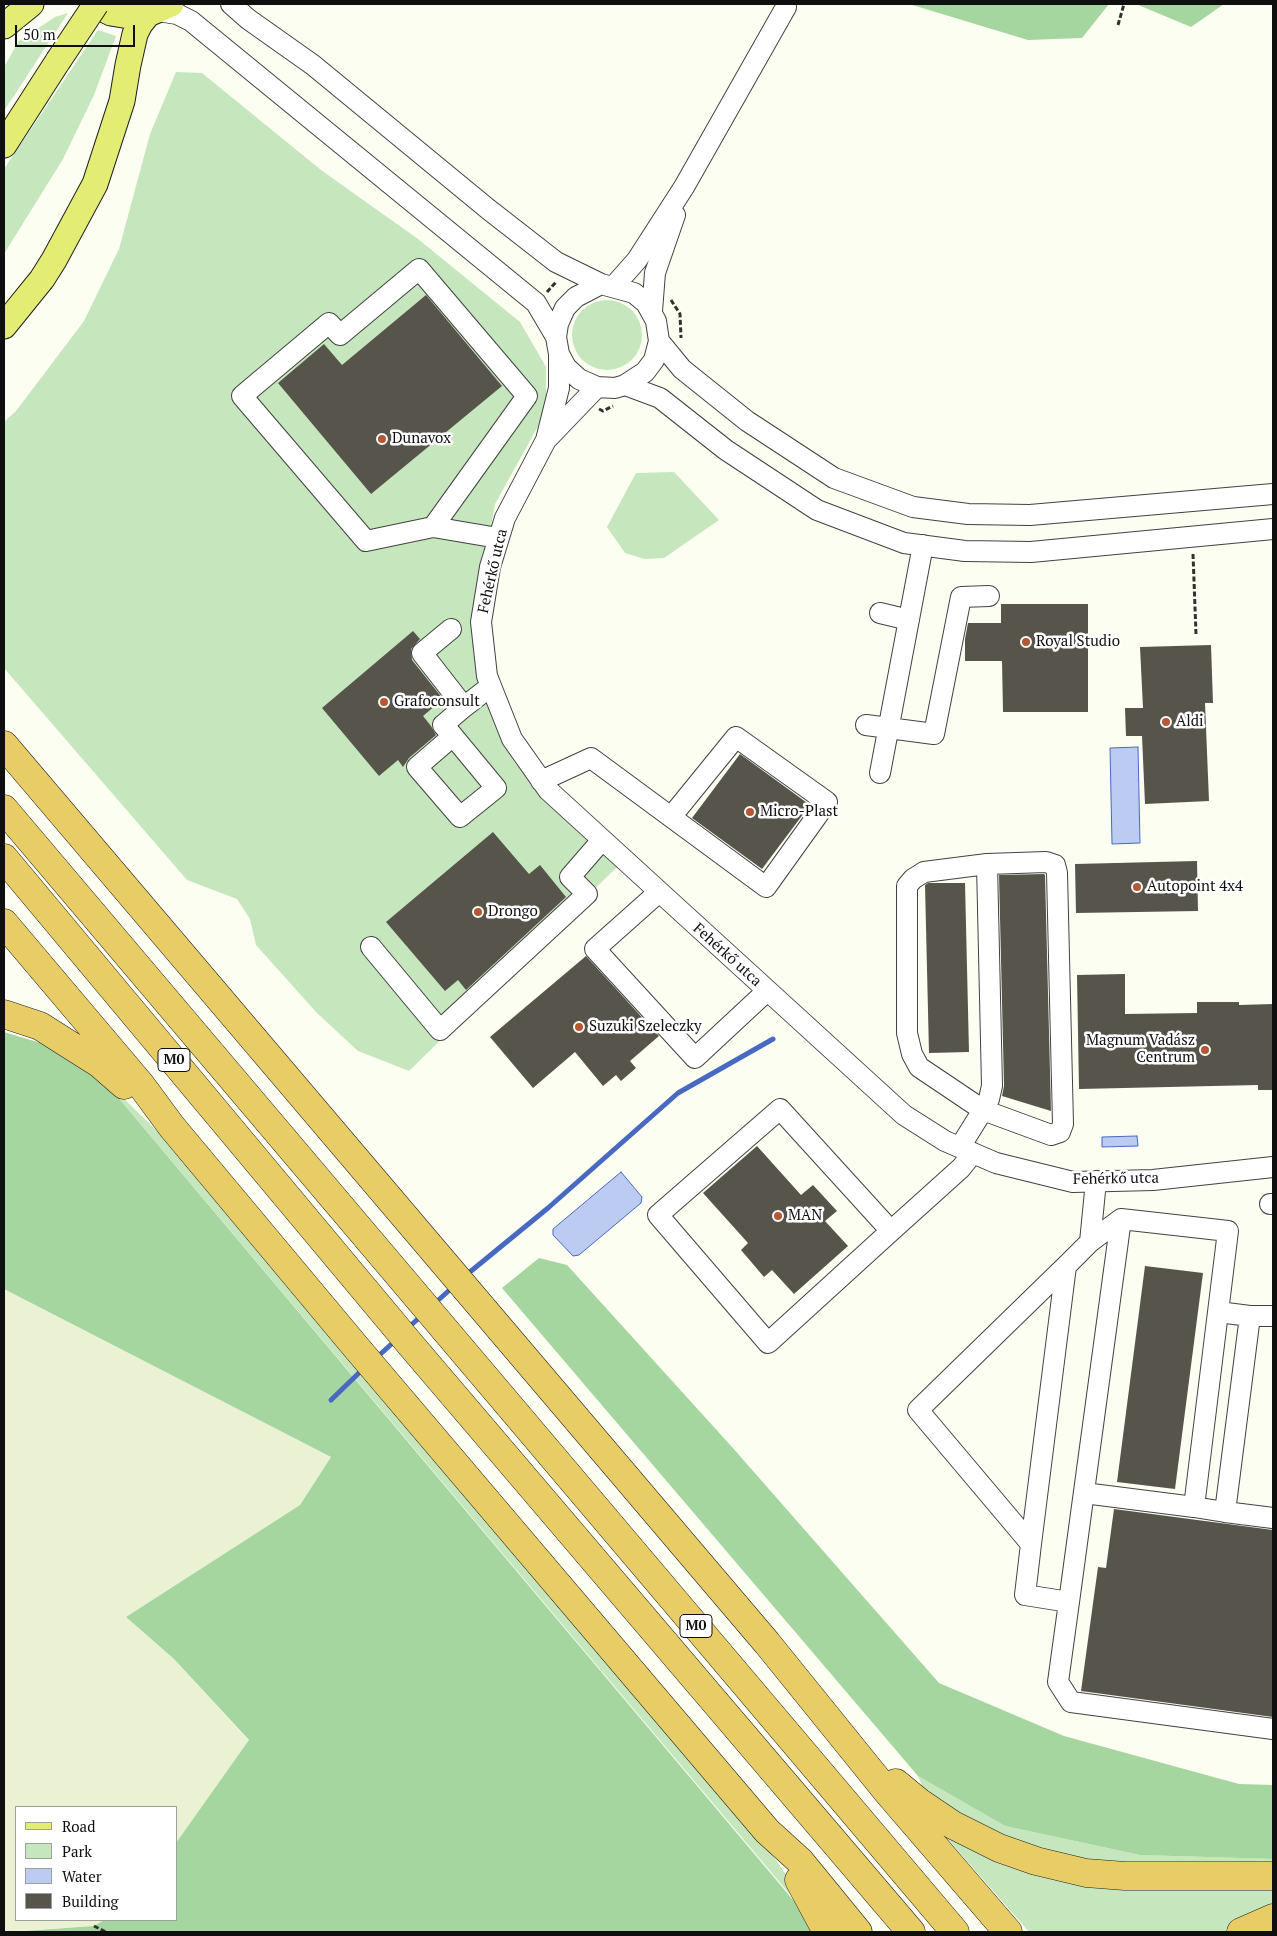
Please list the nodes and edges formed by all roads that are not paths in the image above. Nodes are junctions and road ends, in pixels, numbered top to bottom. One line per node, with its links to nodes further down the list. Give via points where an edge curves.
1 (31, 4): 6 (main road)
2 (94, 4): 5 (main road, via 111,13 129,16); 7 (main road, bridge)
3 (232, 4): 9 (street, via 556,262)
4 (786, 6): 8 (street)
5 (159, 10): 11 (main road, via 140,24 135,34 122,102 95,184 50,266); 13 (street, via 177,14 191,22 536,303)
6 (4, 26)
7 (4, 144)
8 (684, 187): 9 (street, via 637,260); 10 (street, via 655,274)
9 (608, 285): 10 (street, via 634,293); 13 (street, via 576,297 565,308 558,324)
10 (652, 311): 12 (street)
11 (4, 326)
12 (659, 341): 14 (street, via 654,360 645,372); 17 (street, via 682,369 740,415 834,478 913,507 968,514 1030,515)
13 (558, 345): 15 (street, via 566,366 579,379); 16 (street, via 560,388)
14 (625, 385): 15 (street); 21 (street, via 660,398 726,450 817,510 904,543)
15 (597, 387): 16 (street)
16 (546, 440): 20 (street, Fehérkő utca, via 505,518)
17 (1273, 494)
18 (433, 527): 18 (street, via 527,396 418,269 340,334 329,323 242,396 366,541); 20 (street)
19 (1273, 529): 21 (street, via 1031,552 965,551)
20 (498, 538): 26 (street, Fehérkő utca, via 481,622)
21 (923, 545): 24 (street)
22 (989, 596): 29 (street, via 961,597 934,734)
23 (880, 613): 24 (street)
24 (909, 620): 29 (street)
25 (451, 629): 27 (street, via 422,653)
26 (491, 686): 27 (street); 33 (street, Fehérkő utca, via 512,739)
27 (464, 707): 30 (street, via 443,725)
28 (866, 725): 29 (street)
29 (888, 728): 32 (street)
30 (453, 736)
31 (4, 745): 62 (highway)
32 (880, 773)
33 (541, 781): 35 (street, via 591,758); 36 (street, Fehérkő utca)
34 (4, 809): 70 (highway, M0)
35 (671, 817): 35 (street, via 766,887 827,802 736,737)
36 (602, 840): 39 (street, Fehérkő utca); 41 (street, via 570,877 587,894 440,1030)
37 (4, 858): 69 (highway, M0, via 410,1344)
38 (987, 864): 44 (street, via 992,1086); 44 (street, via 924,872 907,886 907,1033 912,1054 919,1068); 44 (street, via 1046,862 1055,865 1063,1124 1060,1132 1052,1135)
39 (659, 892): 42 (street, Fehérkő utca); 42 (street, via 595,949 695,1058)
40 (4, 923): 45 (highway, via 141,1085)
41 (371, 947)
42 (767, 991): 46 (street, Fehérkő utca, via 904,1116 945,1141)
43 (4, 1014): 45 (highway, via 40,1026 100,1064)
44 (983, 1110): 46 (street)
45 (172, 1127): 64 (highway)
46 (967, 1150): 48 (street, Fehérkő utca, via 996,1163 1074,1182); 50 (street, via 961,1168)
47 (1273, 1167): 48 (street, Fehérkő utca, via 1153,1180)
48 (1096, 1181): 51 (street)
49 (1121, 1219): 51 (street); 53 (street, via 1228,1231); 56 (street)
50 (891, 1231): 50 (street, via 768,1343 658,1215 780,1109)
51 (1090, 1242): 52 (street)
52 (1066, 1266): 60 (street); 60 (street, via 918,1410)
53 (1218, 1312): 54 (street); 57 (street)
54 (1250, 1316): 55 (street); 58 (street)
55 (1273, 1316)
56 (1084, 1493): 57 (street); 61 (street)
57 (1194, 1507): 58 (street)
58 (1225, 1512): 59 (street)
59 (1273, 1518)
60 (1031, 1544): 61 (street, via 1025,1596)
61 (1069, 1602): 63 (street, via 1058,1682 1071,1702)
62 (815, 1700): 65 (highway, via 890,1779 953,1825 999,1848 1086,1873); 71 (highway, via 885,1789)
63 (1273, 1729)
64 (768, 1831): 67 (highway); 68 (highway, via 800,1861)
65 (1273, 1876)
66 (1273, 1918): 72 (highway)
67 (825, 1929)
68 (858, 1932)
69 (911, 1932)
70 (955, 1932)
71 (1008, 1932)
72 (1241, 1932)

